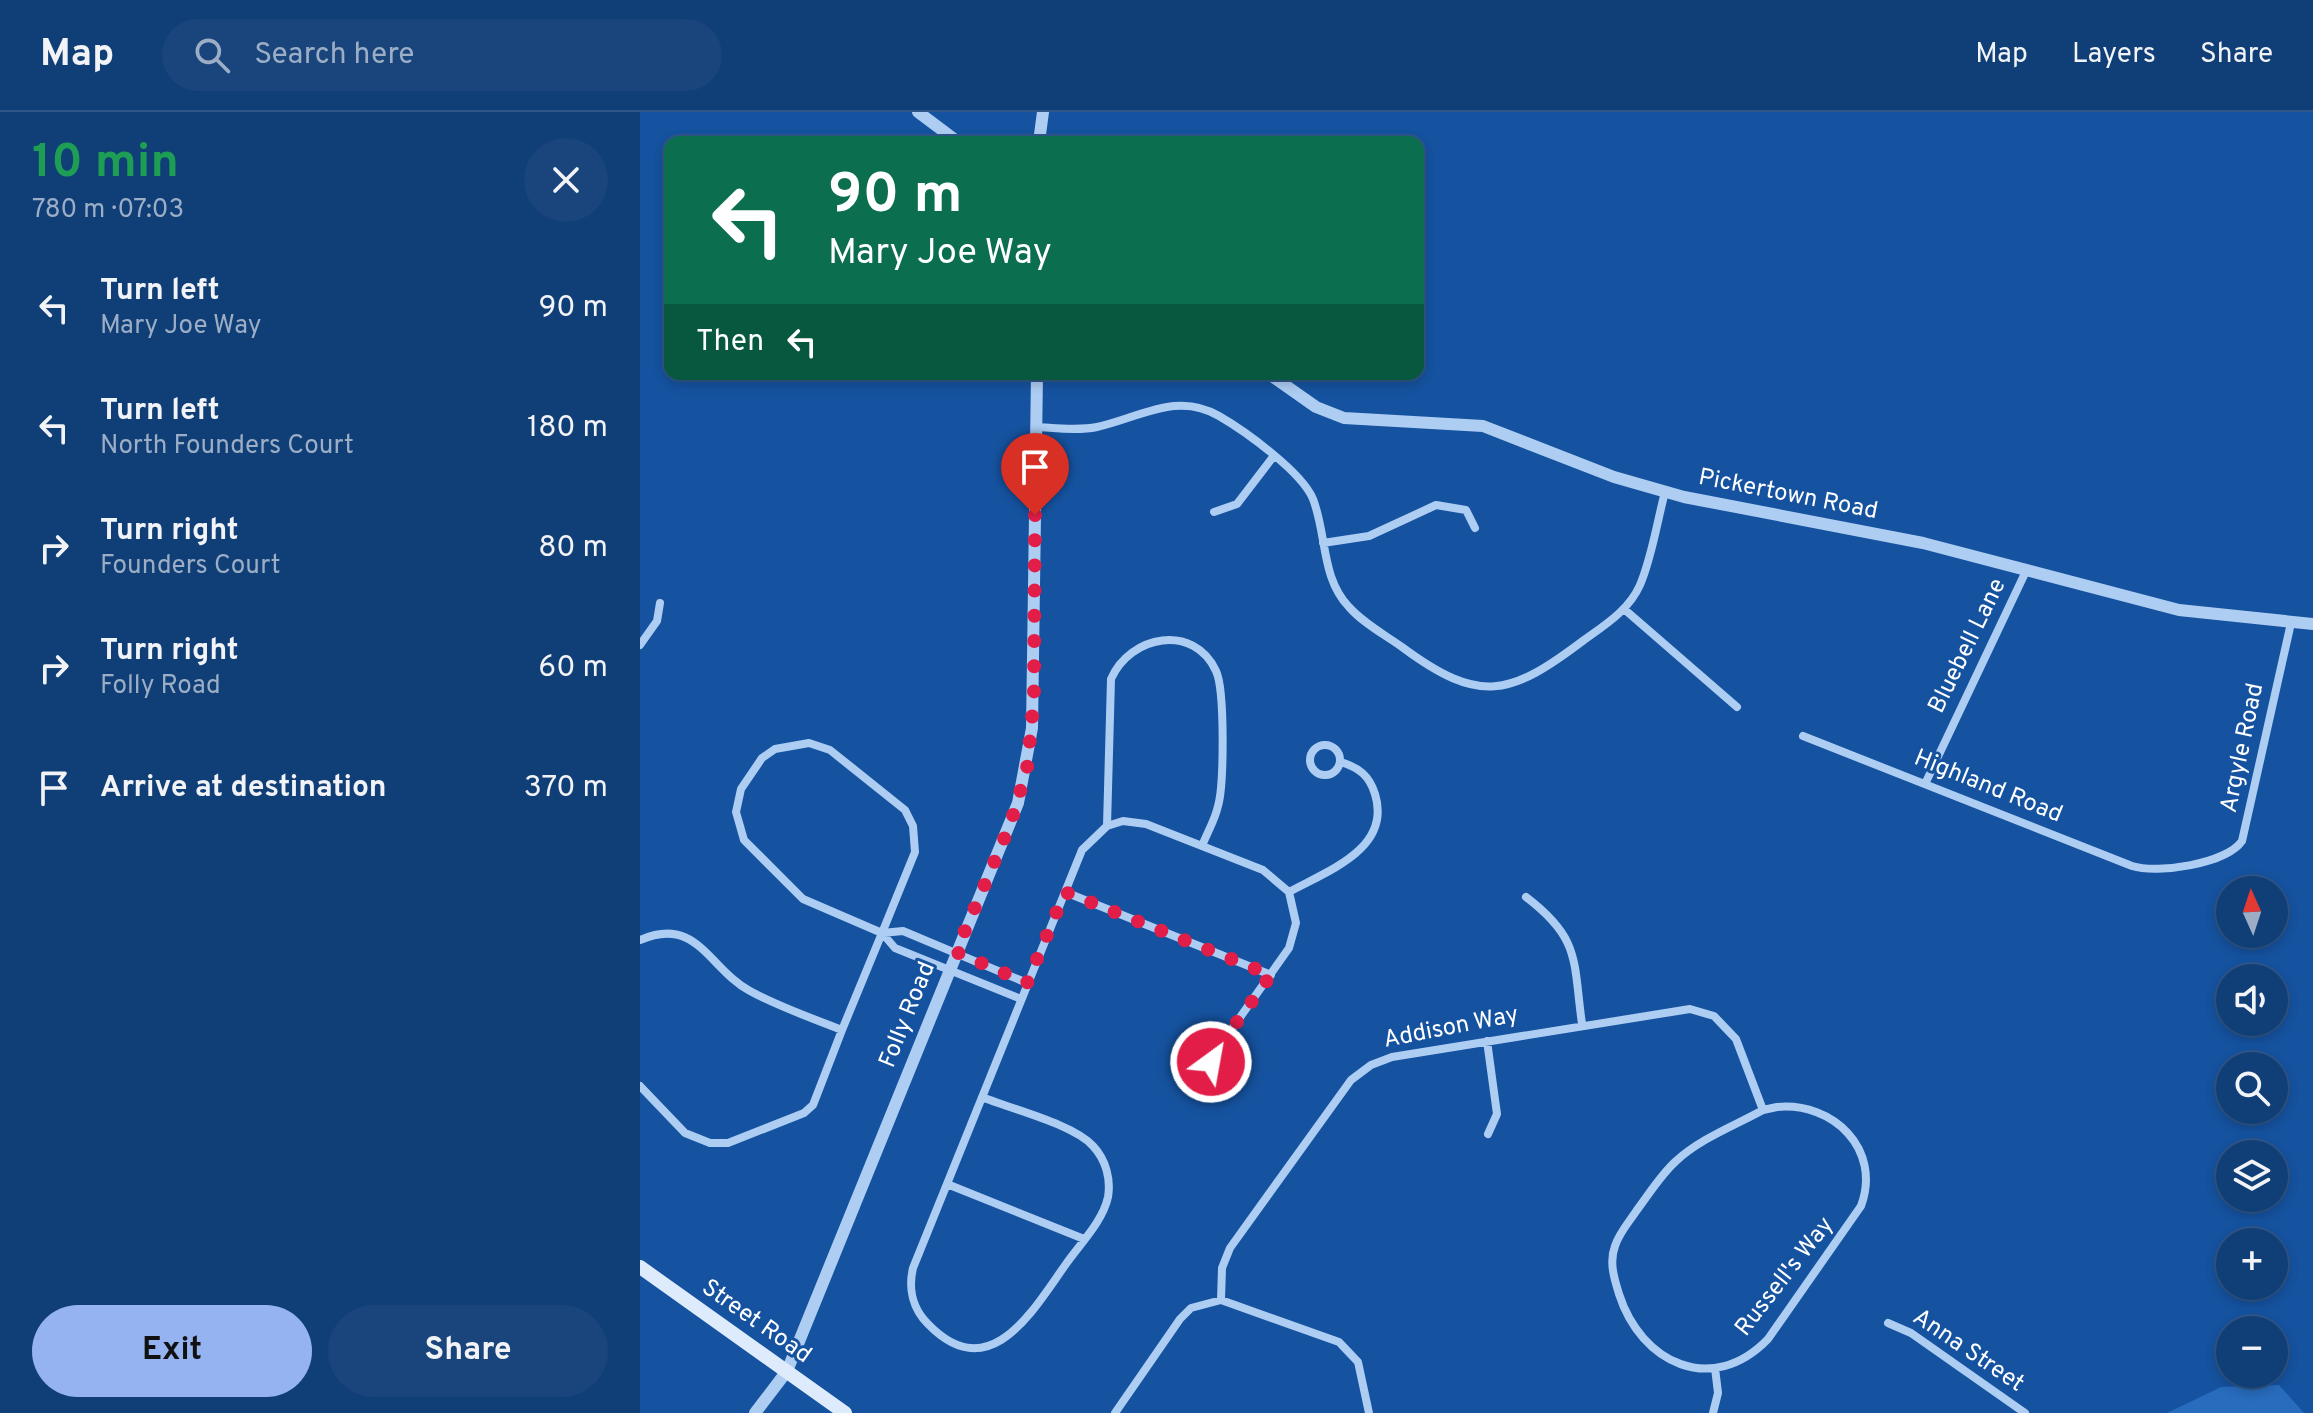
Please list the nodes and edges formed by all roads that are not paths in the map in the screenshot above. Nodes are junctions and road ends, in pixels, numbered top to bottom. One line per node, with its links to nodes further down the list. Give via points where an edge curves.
1 (918, 112): 3 (street)
2 (1043, 112): 4 (street)
3 (950, 136)
4 (1040, 136)
5 (1037, 380): 7 (street, Folly Road)
6 (1278, 380): 9 (street, Pickertown Road, via 1330,414 1483,426)
7 (1036, 427): 8 (street, via 1096,427 1166,405 1185,405 1219,416); 31 (street, Folly Road, via 1030,749 1010,825)
8 (1273, 457): 10 (street, via 1237,504); 12 (street, via 1311,494)
9 (1665, 492): 13 (street, Pickertown Road); 15 (street, via 1640,585)
10 (1214, 512)
11 (1475, 528): 12 (street, via 1466,510 1436,505 1369,536)
12 (1323, 543): 15 (street, via 1334,585 1348,607 1436,672 1459,682 1511,684 1541,673)
13 (2027, 569): 16 (street, Pickertown Road, via 2179,610); 22 (street, Bluebell Lane)
14 (660, 603): 18 (street, via 657,621)
15 (1624, 609): 19 (street)
16 (2291, 623): 17 (street, Pickertown Road); 25 (street, Argyle Road, via 2242,841 2233,851)
17 (2313, 624)
18 (640, 645)
19 (1737, 707)
20 (1803, 736): 22 (street, Highland Road)
21 (1341, 762): 27 (street, via 1359,768 1374,790 1374,832 1355,855)
22 (1925, 784): 25 (street, Highland Road, via 2132,866)
23 (1107, 826): 24 (street, via 1123,821 1146,824); 24 (street, via 1111,679 1119,662 1136,647 1174,640 1205,656 1221,690 1219,800); 26 (street, via 1082,850)
24 (1202, 846): 27 (street, via 1267,872)
25 (2160, 870)
26 (1065, 892): 33 (street); 34 (street)
27 (1289, 892): 33 (street, via 1295,933)
28 (1526, 897): 36 (street, via 1564,931)
29 (882, 933): 29 (street, via 810,904 744,840 736,812 741,789 762,758 775,749 809,743 830,750 910,817 915,852); 31 (street, via 903,931); 32 (street, via 895,948); 37 (street)
30 (640, 940): 37 (street, via 667,933 689,939 745,988)
31 (956, 952): 32 (street, Folly Road); 34 (street)
32 (949, 970): 35 (street); 50 (street, Folly Road)
33 (1271, 975): 39 (street)
34 (1027, 983): 35 (street)
35 (1021, 999): 41 (street)
36 (1582, 1024): 38 (street, Addison Way); 42 (street, Addison Way, via 1679,1009 1714,1016 1736,1039)
37 (842, 1030): 40 (street, via 813,1105 797,1118 728,1143 700,1141 685,1133)
38 (1487, 1041): 43 (street, via 1497,1114); 47 (street, Addison Way, via 1392,1057 1351,1080 1230,1248 1222,1268)
39 (1211, 1051)
40 (640, 1086)
41 (982, 1097): 44 (street); 45 (street, via 1078,1135 1101,1156 1108,1194)
42 (1763, 1110): 49 (street, Russell's Way, via 1674,1162 1614,1247 1613,1273 1620,1295 1646,1344 1681,1364); 49 (street, Russell's Way, via 1805,1107 1839,1123 1855,1140 1864,1161 1865,1196 1843,1237 1768,1339 1743,1360)
43 (1488, 1134)
44 (947, 1184): 45 (street); 45 (street, via 911,1283 920,1316 951,1342 980,1347 1011,1336)
45 (1084, 1239)
46 (640, 1267): 50 (main road, Street Road)
47 (1221, 1300): 53 (street, via 1191,1308 1180,1319); 54 (street, via 1339,1342 1358,1362)
48 (1888, 1323): 56 (street, Anna Street, via 1911,1333)
49 (1715, 1368): 55 (street, via 1718,1393)
50 (787, 1371): 51 (street, Folly Road); 52 (main road, Street Road)
51 (755, 1413)
52 (845, 1413)
53 (1115, 1413)
54 (1369, 1413)
55 (1713, 1413)
56 (2025, 1413)

